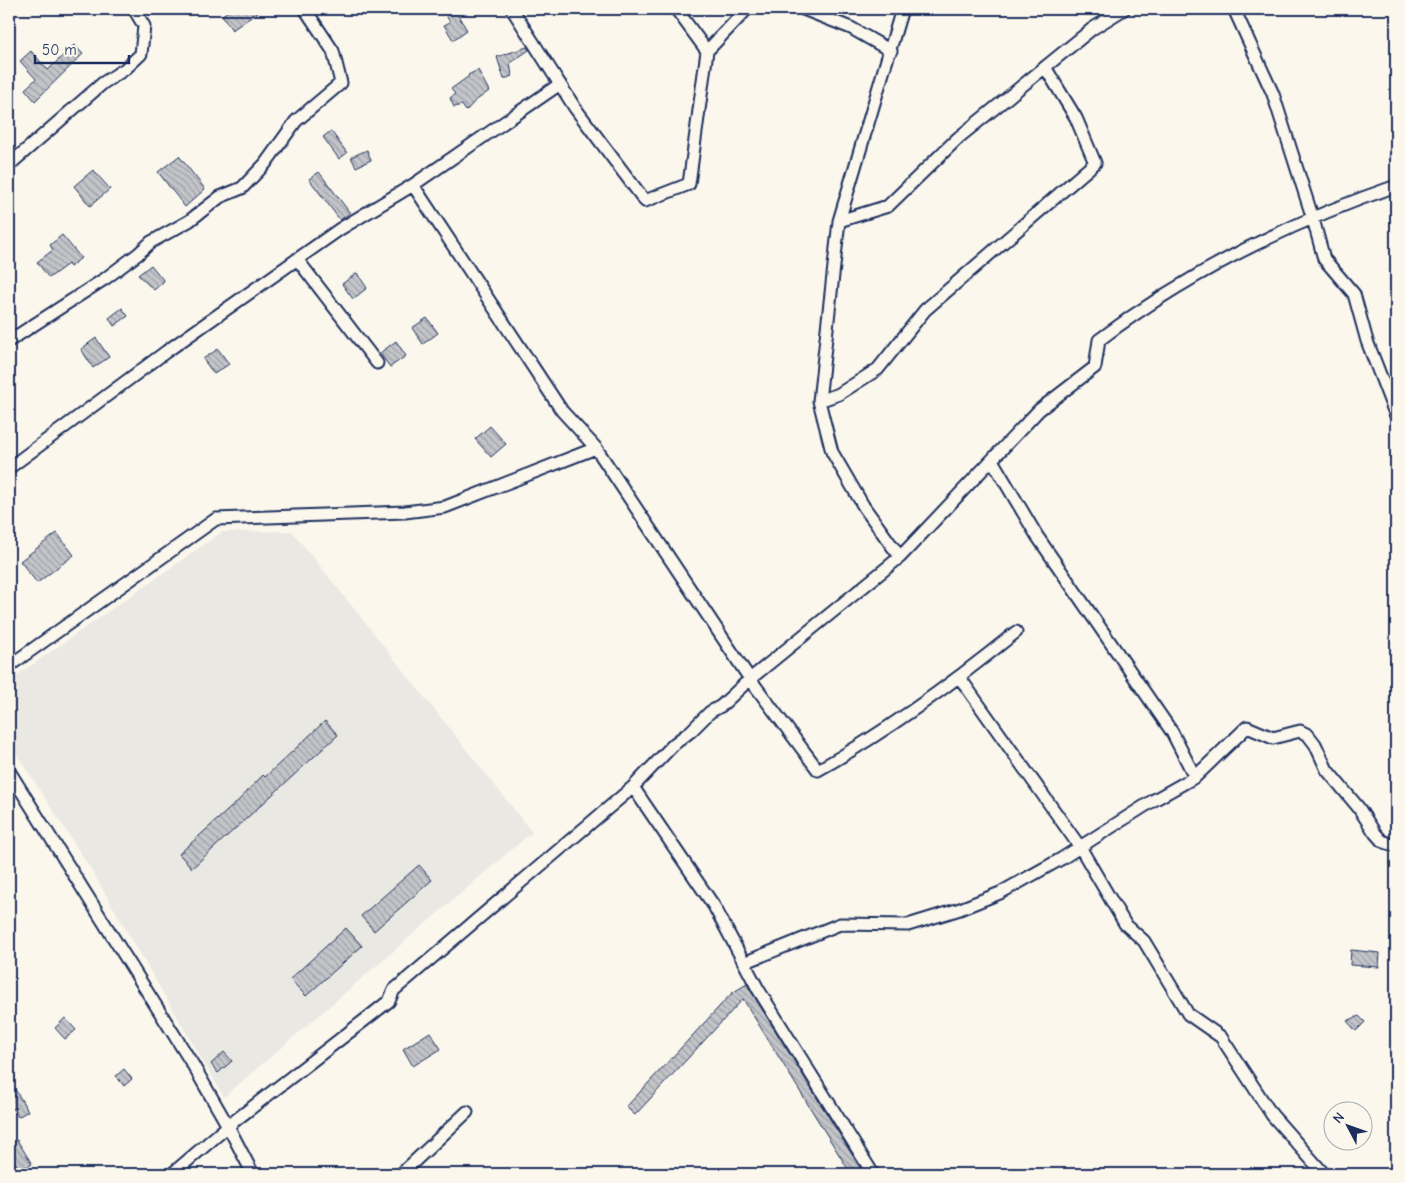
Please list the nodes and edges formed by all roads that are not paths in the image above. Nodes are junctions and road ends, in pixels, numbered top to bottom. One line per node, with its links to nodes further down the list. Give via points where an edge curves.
1 (134, 9): 14 (street, via 144,26 141,54)
2 (305, 9): 20 (street, via 333,51 341,83 296,120 265,164 242,188 220,197 189,221 151,242 106,278)
3 (512, 9): 13 (street)
4 (676, 9): 10 (street)
5 (748, 9): 10 (street)
6 (803, 9): 11 (street, via 851,28)
7 (902, 9): 11 (street)
8 (1124, 9): 12 (street, via 1092,29)
9 (1234, 9): 17 (street, via 1273,94)
10 (707, 51): 13 (street, via 689,184 645,202)
11 (891, 51): 18 (street)
12 (1045, 67): 18 (street, via 958,138 888,206); 22 (street, via 1076,118 1095,163 925,310 878,369 839,394)
13 (560, 84): 15 (street)
14 (9, 166)
15 (413, 185): 19 (street); 24 (street, via 562,411)
16 (1396, 186): 17 (street)
17 (1313, 218): 23 (street, via 1324,259 1354,294 1367,341); 25 (street, via 1224,260 1142,308 1100,340 1095,367 1039,410)
18 (839, 221): 22 (street)
19 (297, 259): 21 (street); 26 (street)
20 (9, 341)
21 (377, 363)
22 (819, 401): 27 (street, via 832,452 864,507)
23 (1396, 416)
24 (596, 448): 29 (street, via 445,506 405,512 216,519); 31 (street)
25 (992, 460): 27 (street); 33 (street, via 1037,536 1172,732)
26 (9, 468)
27 (900, 557): 31 (street)
28 (1016, 632): 30 (street)
29 (9, 666)
30 (960, 678): 31 (street, via 867,743 818,770); 36 (street)
31 (750, 679): 34 (street, via 674,744)
32 (9, 771): 39 (street, via 173,1032)
33 (1195, 777): 35 (street, via 1247,727 1272,738 1300,731 1315,744 1327,770 1375,833 1382,841); 36 (street)
34 (633, 787): 37 (street, via 714,906); 39 (street, via 394,990 389,1000 370,1016)
35 (1396, 846)
36 (1080, 847): 37 (street, via 1000,893 960,909 908,925 840,924); 44 (street, via 1125,924 1144,941 1188,1014 1221,1037 1272,1115)
37 (746, 962): 43 (street, via 758,989)
38 (467, 1112): 42 (street)
39 (228, 1126): 40 (street); 41 (street)
40 (172, 1174)
41 (252, 1174)
42 (401, 1174)
43 (873, 1174)
44 (1324, 1174)

